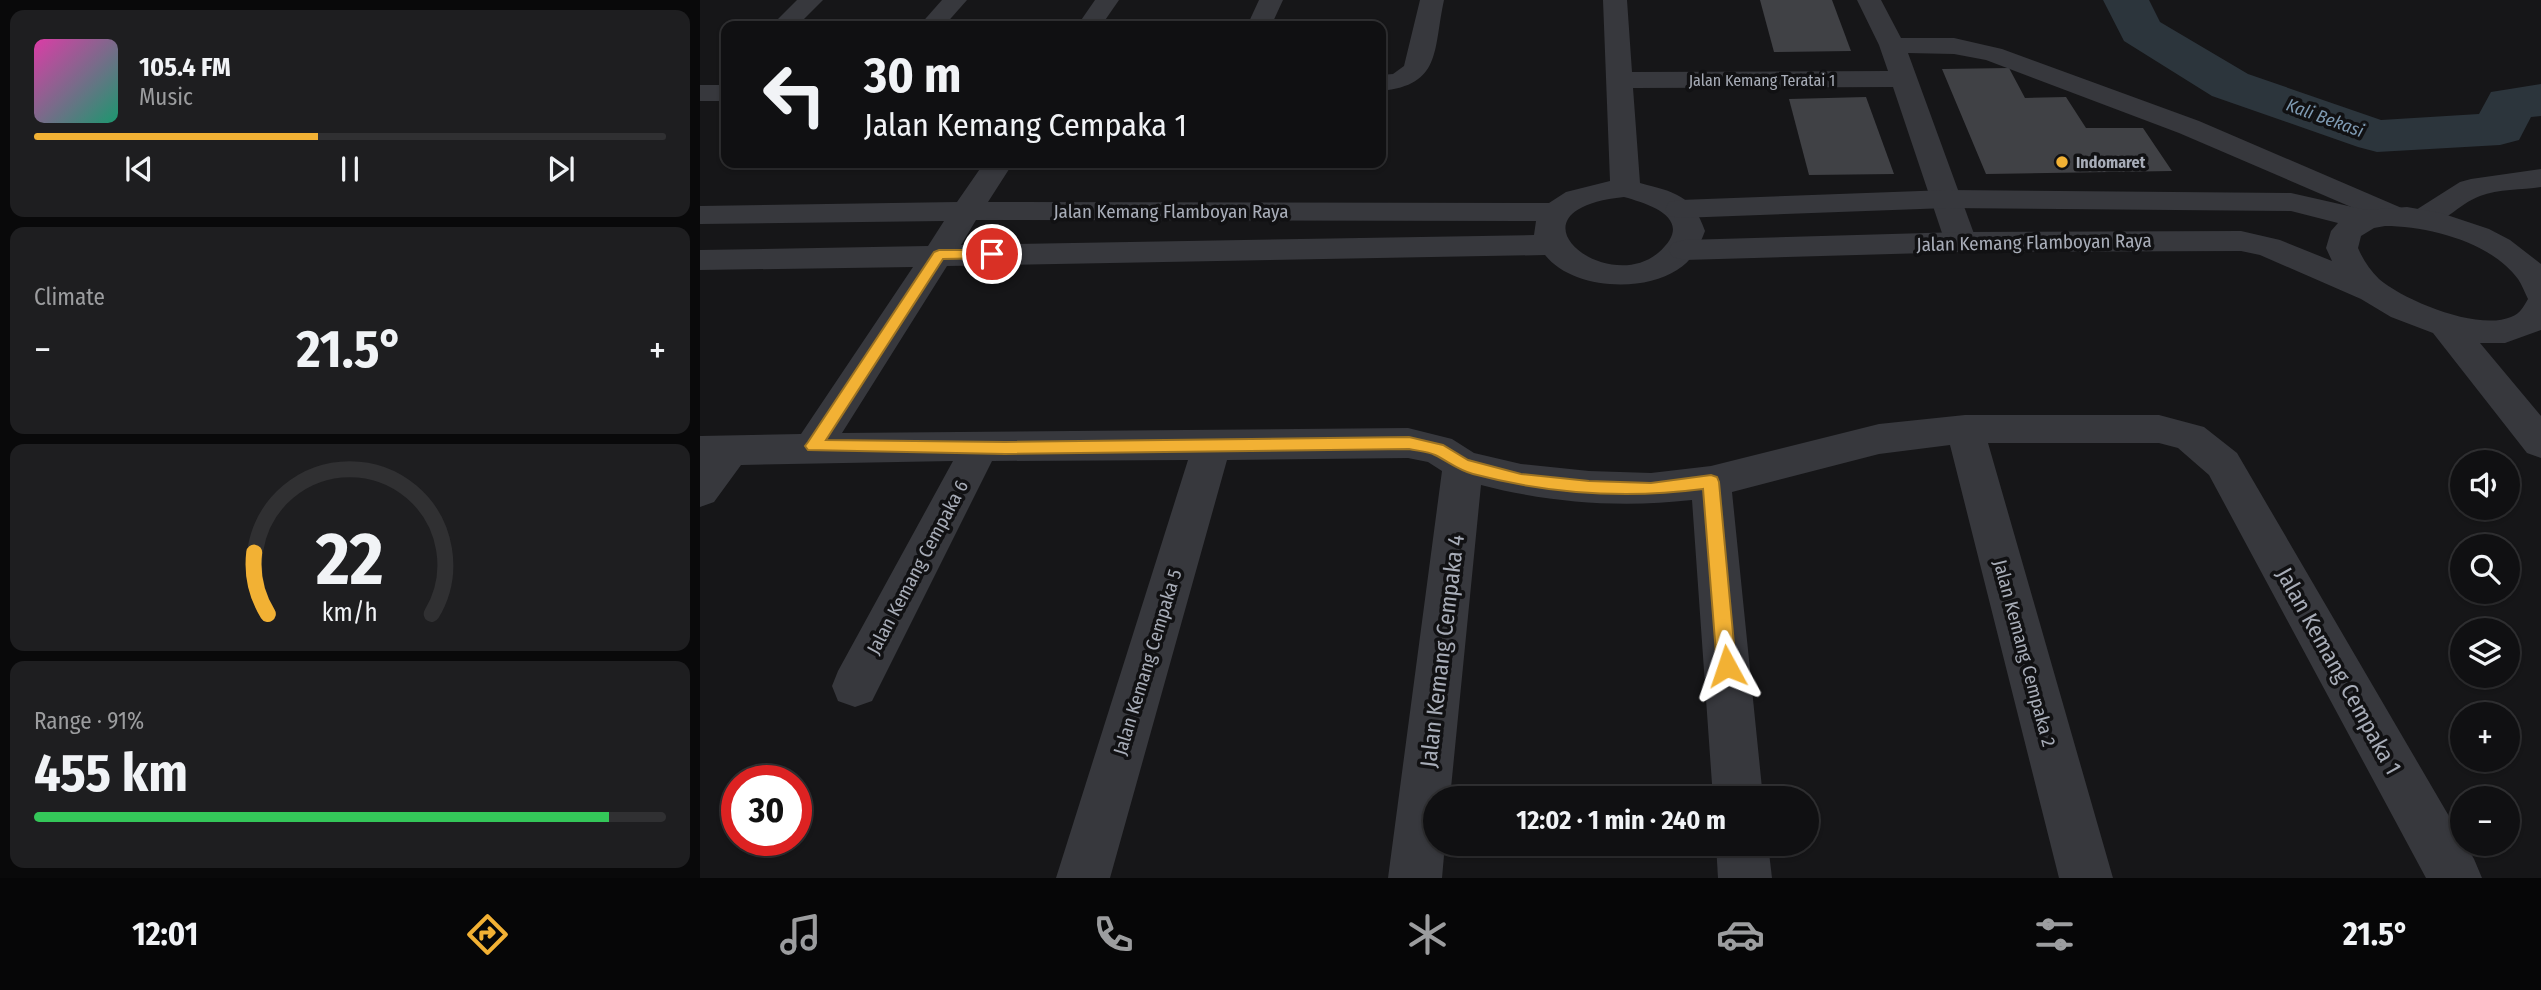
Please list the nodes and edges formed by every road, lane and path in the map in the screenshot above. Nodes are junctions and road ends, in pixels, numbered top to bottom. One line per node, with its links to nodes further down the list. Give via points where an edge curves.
1 (811, 0): 8 (street)
2 (955, 0): 9 (street)
3 (1107, 0): 10 (street)
4 (1272, 0): 11 (street)
5 (1432, 0): 15 (street, via 1416,70 1400,81)
6 (1615, 0): 14 (street)
7 (1870, 0): 12 (street)
8 (788, 21)
9 (936, 21)
10 (1092, 21)
11 (1262, 21)
12 (1892, 45): 13 (street); 24 (street, via 1954,47 1993,54 2189,127)
13 (1905, 79): 14 (street, Jalan Kemang Teratai 1); 19 (street)
14 (1619, 80): 18 (street)
15 (1386, 82)
16 (995, 168): 21 (street)
17 (2541, 178): 24 (street, via 2471,188)
18 (1625, 188): 20 (street, via 1665,198); 22 (street, via 1586,194)
19 (1947, 199): 20 (street); 24 (street, via 2291,202); 25 (street)
20 (1680, 209): 27 (street, via 1689,222)
21 (968, 211): 22 (street, Jalan Kemang Flamboyan Raya); 23 (street, Jalan Kemang Flamboyan Raya); 28 (street)
22 (1558, 212): 26 (street, via 1550,234)
23 (700, 215)
24 (2393, 218): 30 (street, via 2347,231 2342,248 2351,269); 31 (street, via 2453,226 2483,239 2511,255)
25 (1961, 242): 27 (street, Jalan Kemang Flamboyan Raya); 30 (street, Jalan Kemang Flamboyan Raya, via 2241,241 2269,247)
26 (1554, 245): 27 (street, via 1568,260 1590,271 1617,275 1668,264); 28 (street, Jalan Kemang Flamboyan Raya)
27 (1684, 250)
28 (939, 255): 29 (street, Jalan Kemang Flamboyan Raya); 35 (street)
29 (700, 260)
30 (2374, 292): 32 (street, via 2407,311)
31 (2539, 296): 32 (street, via 2519,328 2486,331)
32 (2446, 325): 34 (street)
33 (1965, 429): 40 (street, via 1879,439); 48 (street, Jalan Kemang Cempaka 2); 49 (street, Jalan Kemang Cempaka 1, via 2159,429 2190,437 2223,464)
34 (2541, 443)
35 (813, 446): 37 (street); 38 (street)
36 (1211, 447): 37 (street); 39 (street, via 1409,443 1438,449); 45 (street, Jalan Kemang Cempaka 5)
37 (979, 448): 42 (street, Jalan Kemang Cempaka 6)
38 (715, 450): 41 (street)
39 (1463, 465): 40 (street, via 1521,480 1589,487 1651,489); 46 (street, Jalan Kemang Cempaka 4)
40 (1711, 482): 43 (street)
41 (700, 491)
42 (855, 686)
43 (1737, 786)
44 (1743, 856): 47 (street)
45 (1083, 878)
46 (1415, 878)
47 (1745, 878)
48 (2086, 878)
49 (2455, 878)

